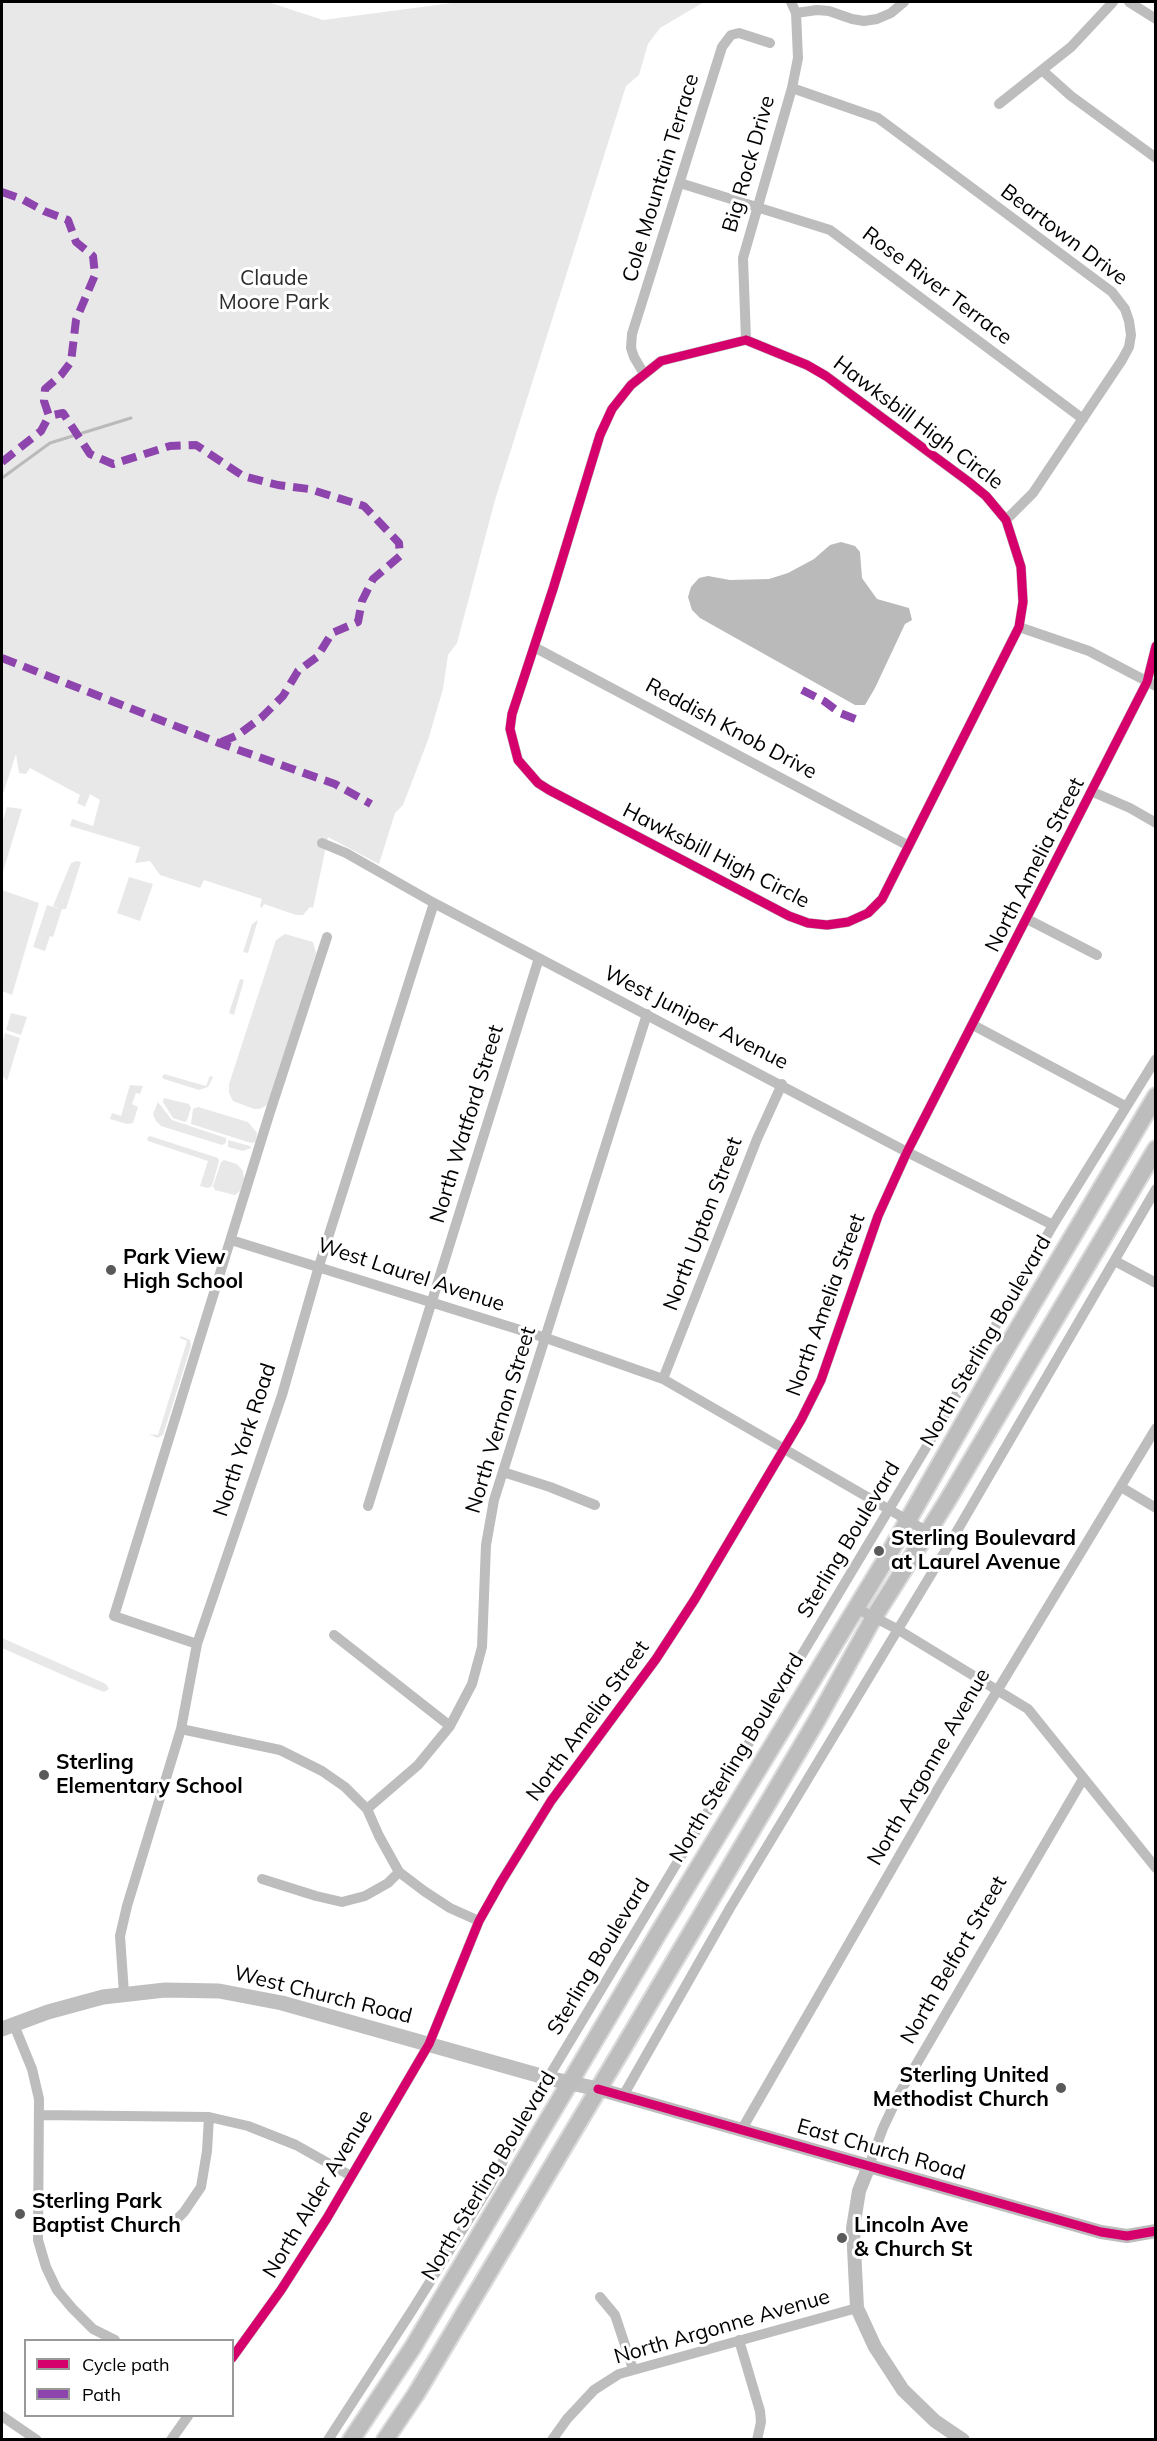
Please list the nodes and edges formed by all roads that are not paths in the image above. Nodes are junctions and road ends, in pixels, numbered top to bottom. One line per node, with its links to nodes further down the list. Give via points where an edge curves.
1 (791, 2): 6 (street, Big Rock Drive)
2 (885, 2): 7 (street)
3 (904, 2): 7 (street)
4 (1113, 2): 10 (street, via 1089,30)
5 (1129, 2): 8 (street)
6 (796, 13): 7 (street, via 829,11 864,21); 11 (street, Big Rock Drive, via 799,51)
7 (891, 13)
8 (1155, 19)
9 (770, 43): 14 (street, Cole Mountain Terrace, via 740,33 731,34 726,40)
10 (1042, 71): 12 (street); 13 (street)
11 (792, 88): 15 (street, Big Rock Drive); 18 (street, Beartown Drive, via 878,118 1112,292 1129,321 1129,347)
12 (999, 104)
13 (1155, 158)
14 (680, 183): 15 (street, Rose River Terrace); 17 (street, Cole Mountain Terrace, via 632,334 631,348)
15 (757, 207): 16 (street, Big Rock Drive, via 743,258); 18 (street, Rose River Terrace, via 830,230)
16 (746, 340): 17 (street, Hawksbill High Circle, via 662,361); 19 (street, Hawksbill High Circle, via 826,376 969,482)
17 (644, 374): 22 (street, Hawksbill High Circle, via 606,419)
18 (1083, 419): 19 (street, Beartown Drive, via 1033,493)
19 (1006, 520): 20 (street, Hawksbill High Circle, via 1022,567)
20 (1019, 627): 23 (street, via 1089,651); 27 (street, Hawksbill High Circle)
21 (1155, 646): 23 (street, North Amelia Street)
22 (534, 647): 27 (street, Reddish Knob Drive); 27 (street, Hawksbill High Circle, via 510,729 518,760 549,790 808,923 848,922 868,912 882,899)
23 (1151, 684): 24 (street, North Amelia Street)
24 (1093, 792): 25 (street); 29 (street, North Amelia Street)
25 (1155, 823)
26 (322, 843): 28 (street, West Juniper Avenue)
27 (909, 846)
28 (434, 903): 32 (street, West Juniper Avenue); 45 (street, North York Road)
29 (1027, 919): 31 (street); 34 (street, North Amelia Street)
30 (327, 938): 43 (street)
31 (1097, 955)
32 (539, 958): 33 (street, West Juniper Avenue); 47 (street, North Watford Street)
33 (647, 1014): 36 (street, West Juniper Avenue); 48 (street, North Vernon Street)
34 (973, 1025): 38 (street); 40 (street, North Amelia Street)
35 (1155, 1059): 38 (street, Sterling Boulevard)
36 (782, 1084): 40 (street, West Juniper Avenue); 49 (street, North Upton Street, via 748,1160)
37 (1155, 1096): 58 (main road, North Sterling Boulevard)
38 (1125, 1106): 42 (street, Sterling Boulevard)
39 (1155, 1149): 59 (main road)
40 (908, 1152): 42 (street, West Juniper Avenue); 51 (street, North Amelia Street, via 869,1239 820,1380)
41 (1155, 1189): 44 (street)
42 (1053, 1225): 57 (street, Sterling Boulevard)
43 (231, 1240): 45 (street, West Laurel Avenue); 64 (street, via 114,1616)
44 (1115, 1261): 46 (street); 62 (street)
45 (319, 1266): 47 (street, West Laurel Avenue); 64 (street, North York Road, via 282,1395)
46 (1155, 1283)
47 (433, 1302): 48 (street, West Laurel Avenue); 55 (street, North Watford Street)
48 (546, 1338): 49 (street, West Laurel Avenue); 52 (street, North Vernon Street)
49 (663, 1379): 51 (street, West Laurel Avenue)
50 (1155, 1428): 53 (street, North Argonne Avenue)
51 (785, 1448): 57 (street, West Laurel Avenue); 73 (street, North Amelia Street, via 656,1659 551,1800)
52 (503, 1472): 54 (street); 66 (street, North Vernon Street, via 486,1545 482,1647 472,1684)
53 (1121, 1487): 56 (street); 65 (street, North Argonne Avenue)
54 (595, 1505)
55 (368, 1506)
56 (1155, 1508)
57 (889, 1509): 58 (street, West Laurel Avenue); 77 (street, Sterling Boulevard)
58 (908, 1521): 59 (street, West Laurel Avenue); 60 (main road, North Sterling Boulevard)
59 (928, 1532): 61 (main road)
60 (856, 1608): 61 (street); 78 (main road, North Sterling Boulevard)
61 (874, 1617): 62 (street); 79 (main road)
62 (897, 1629): 65 (street); 80 (street)
63 (334, 1635): 66 (street)
64 (197, 1644): 67 (street, North York Road)
65 (997, 1690): 68 (street, via 1028,1710); 83 (street, North Argonne Avenue)
66 (450, 1726): 69 (street, North Vernon Street, via 418,1765)
67 (181, 1729): 69 (street, via 280,1750 301,1759 345,1787); 74 (street, North York Road, via 120,1936)
68 (1083, 1779): 70 (street); 84 (street, North Belfort Street, via 899,2094)
69 (367, 1809): 71 (street)
70 (1155, 1868)
71 (399, 1872): 72 (street, via 365,1896 342,1902); 73 (street, via 432,1897)
72 (262, 1879)
73 (479, 1921): 76 (street, North Amelia Street)
74 (124, 1993): 75 (main road, West Church Road, via 74,2004); 76 (main road, West Church Road, via 219,1991 282,2003)
75 (8, 2027): 81 (street, via 32,2069)
76 (429, 2044): 77 (main road, West Church Road); 85 (street, North Alder Avenue)
77 (548, 2078): 78 (main road, West Church Road); 98 (street, Sterling Boulevard, via 483,2197)
78 (571, 2083): 79 (main road, West Church Road); 99 (main road, North Sterling Boulevard, via 413,2347)
79 (598, 2089): 80 (street, East Church Road); 100 (main road, via 416,2394)
80 (623, 2096): 83 (street, East Church Road)
81 (40, 2115): 82 (street); 90 (street, via 39,2240 46,2267 57,2290 72,2308 93,2329)
82 (209, 2117): 85 (street, via 248,2126 296,2145); 86 (street, via 201,2187)
83 (742, 2129): 84 (street, East Church Road)
84 (869, 2166): 87 (street, East Church Road, via 1101,2232 1127,2235); 89 (street, via 859,2191 853,2228)
85 (351, 2176): 92 (street, North Alder Avenue, via 281,2290)
86 (173, 2223)
87 (1155, 2231)
88 (600, 2296): 93 (street, via 615,2315)
89 (857, 2308): 91 (street, North Argonne Avenue); 103 (street, via 875,2347 903,2390 935,2421)
90 (113, 2339)
91 (740, 2340): 93 (street, North Argonne Avenue); 102 (street, via 760,2411)
92 (234, 2355)
93 (633, 2369): 101 (street, North Argonne Avenue, via 594,2390)
94 (2, 2416): 96 (street)
95 (187, 2417): 97 (street)
96 (37, 2439)
97 (171, 2439)
98 (328, 2439)
99 (351, 2439)
100 (385, 2439)
101 (552, 2439)
102 (757, 2439)
103 (963, 2439)

